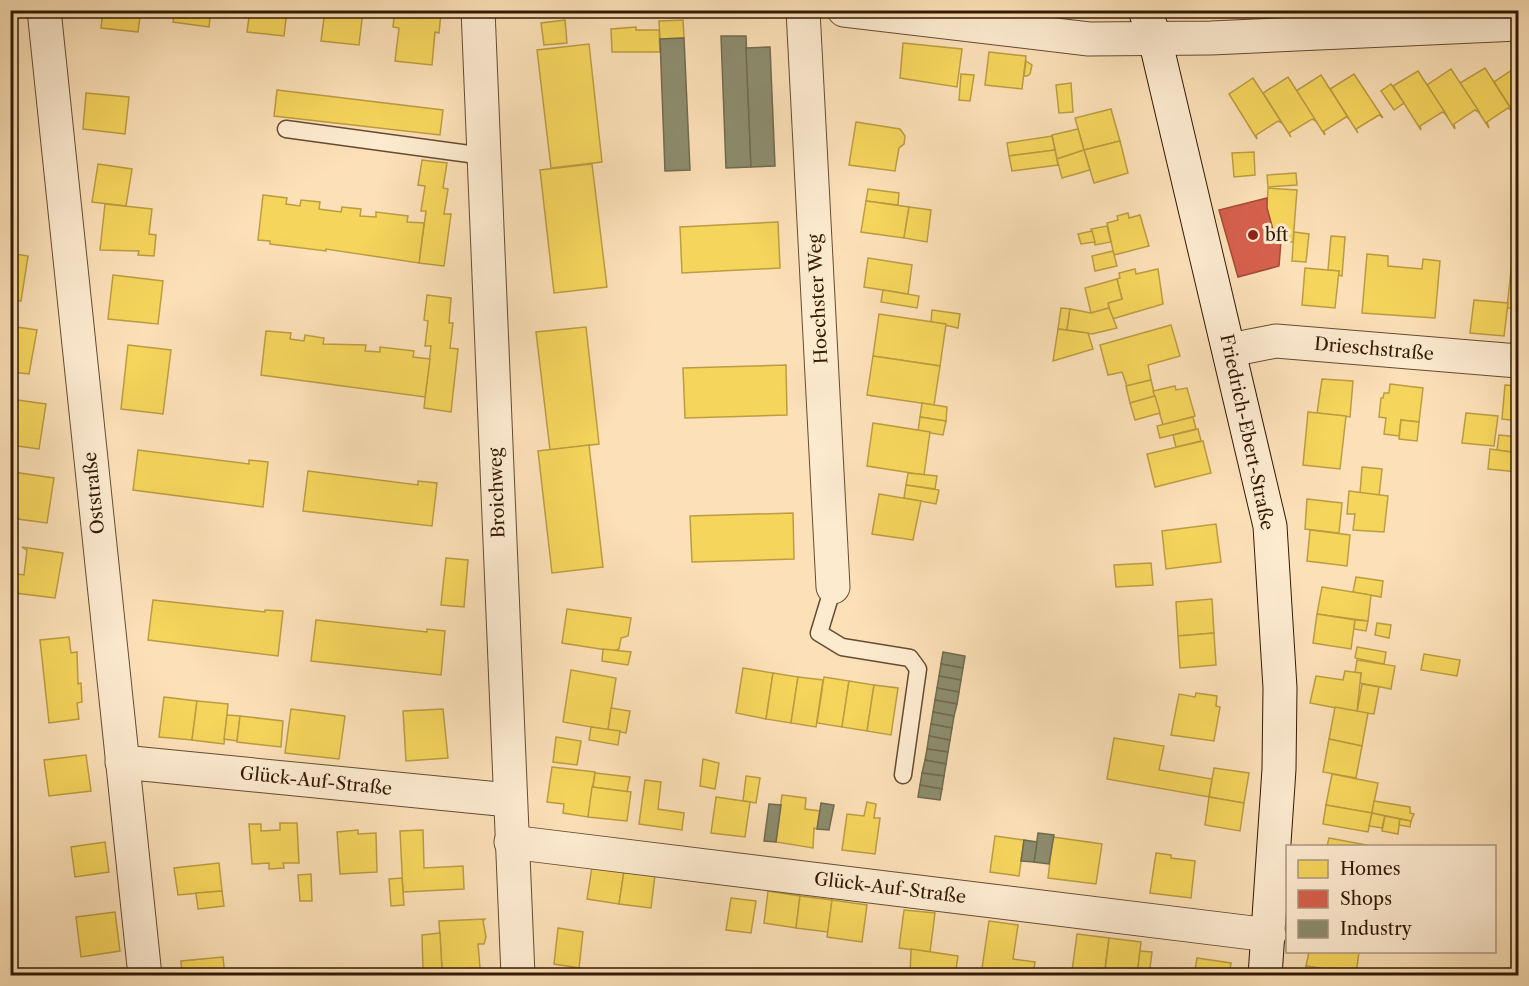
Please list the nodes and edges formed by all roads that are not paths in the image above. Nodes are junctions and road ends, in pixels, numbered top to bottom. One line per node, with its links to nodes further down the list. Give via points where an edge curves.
1 (44, 10): 13 (street, Oststraße)
2 (478, 10): 9 (street, Broichweg)
3 (803, 10): 12 (street, Hoechster Weg)
4 (843, 10): 5 (street, via 1089,39)
5 (1152, 20): 6 (street); 10 (street, Friedrich-Ebert-Straße)
6 (1210, 24): 7 (street)
7 (1518, 24)
8 (286, 129): 9 (lane)
9 (484, 156): 15 (street, Broichweg)
10 (1230, 350): 11 (street, Drieschstraße, via 1276,341); 17 (street, Friedrich-Ebert-Straße, via 1270,526 1280,688 1280,769)
11 (1518, 361)
12 (833, 588): 14 (lane, via 819,633 842,647 910,658 918,669)
13 (122, 762): 15 (street, Glück-Auf-Straße); 18 (street, Oststraße)
14 (903, 775)
15 (509, 800): 16 (street, Broichweg)
16 (511, 842): 17 (street, Glück-Auf-Straße); 19 (street, Broichweg)
17 (1269, 935): 20 (street, Friedrich-Ebert-Straße)
18 (144, 975)
19 (518, 975)
20 (1265, 975)

